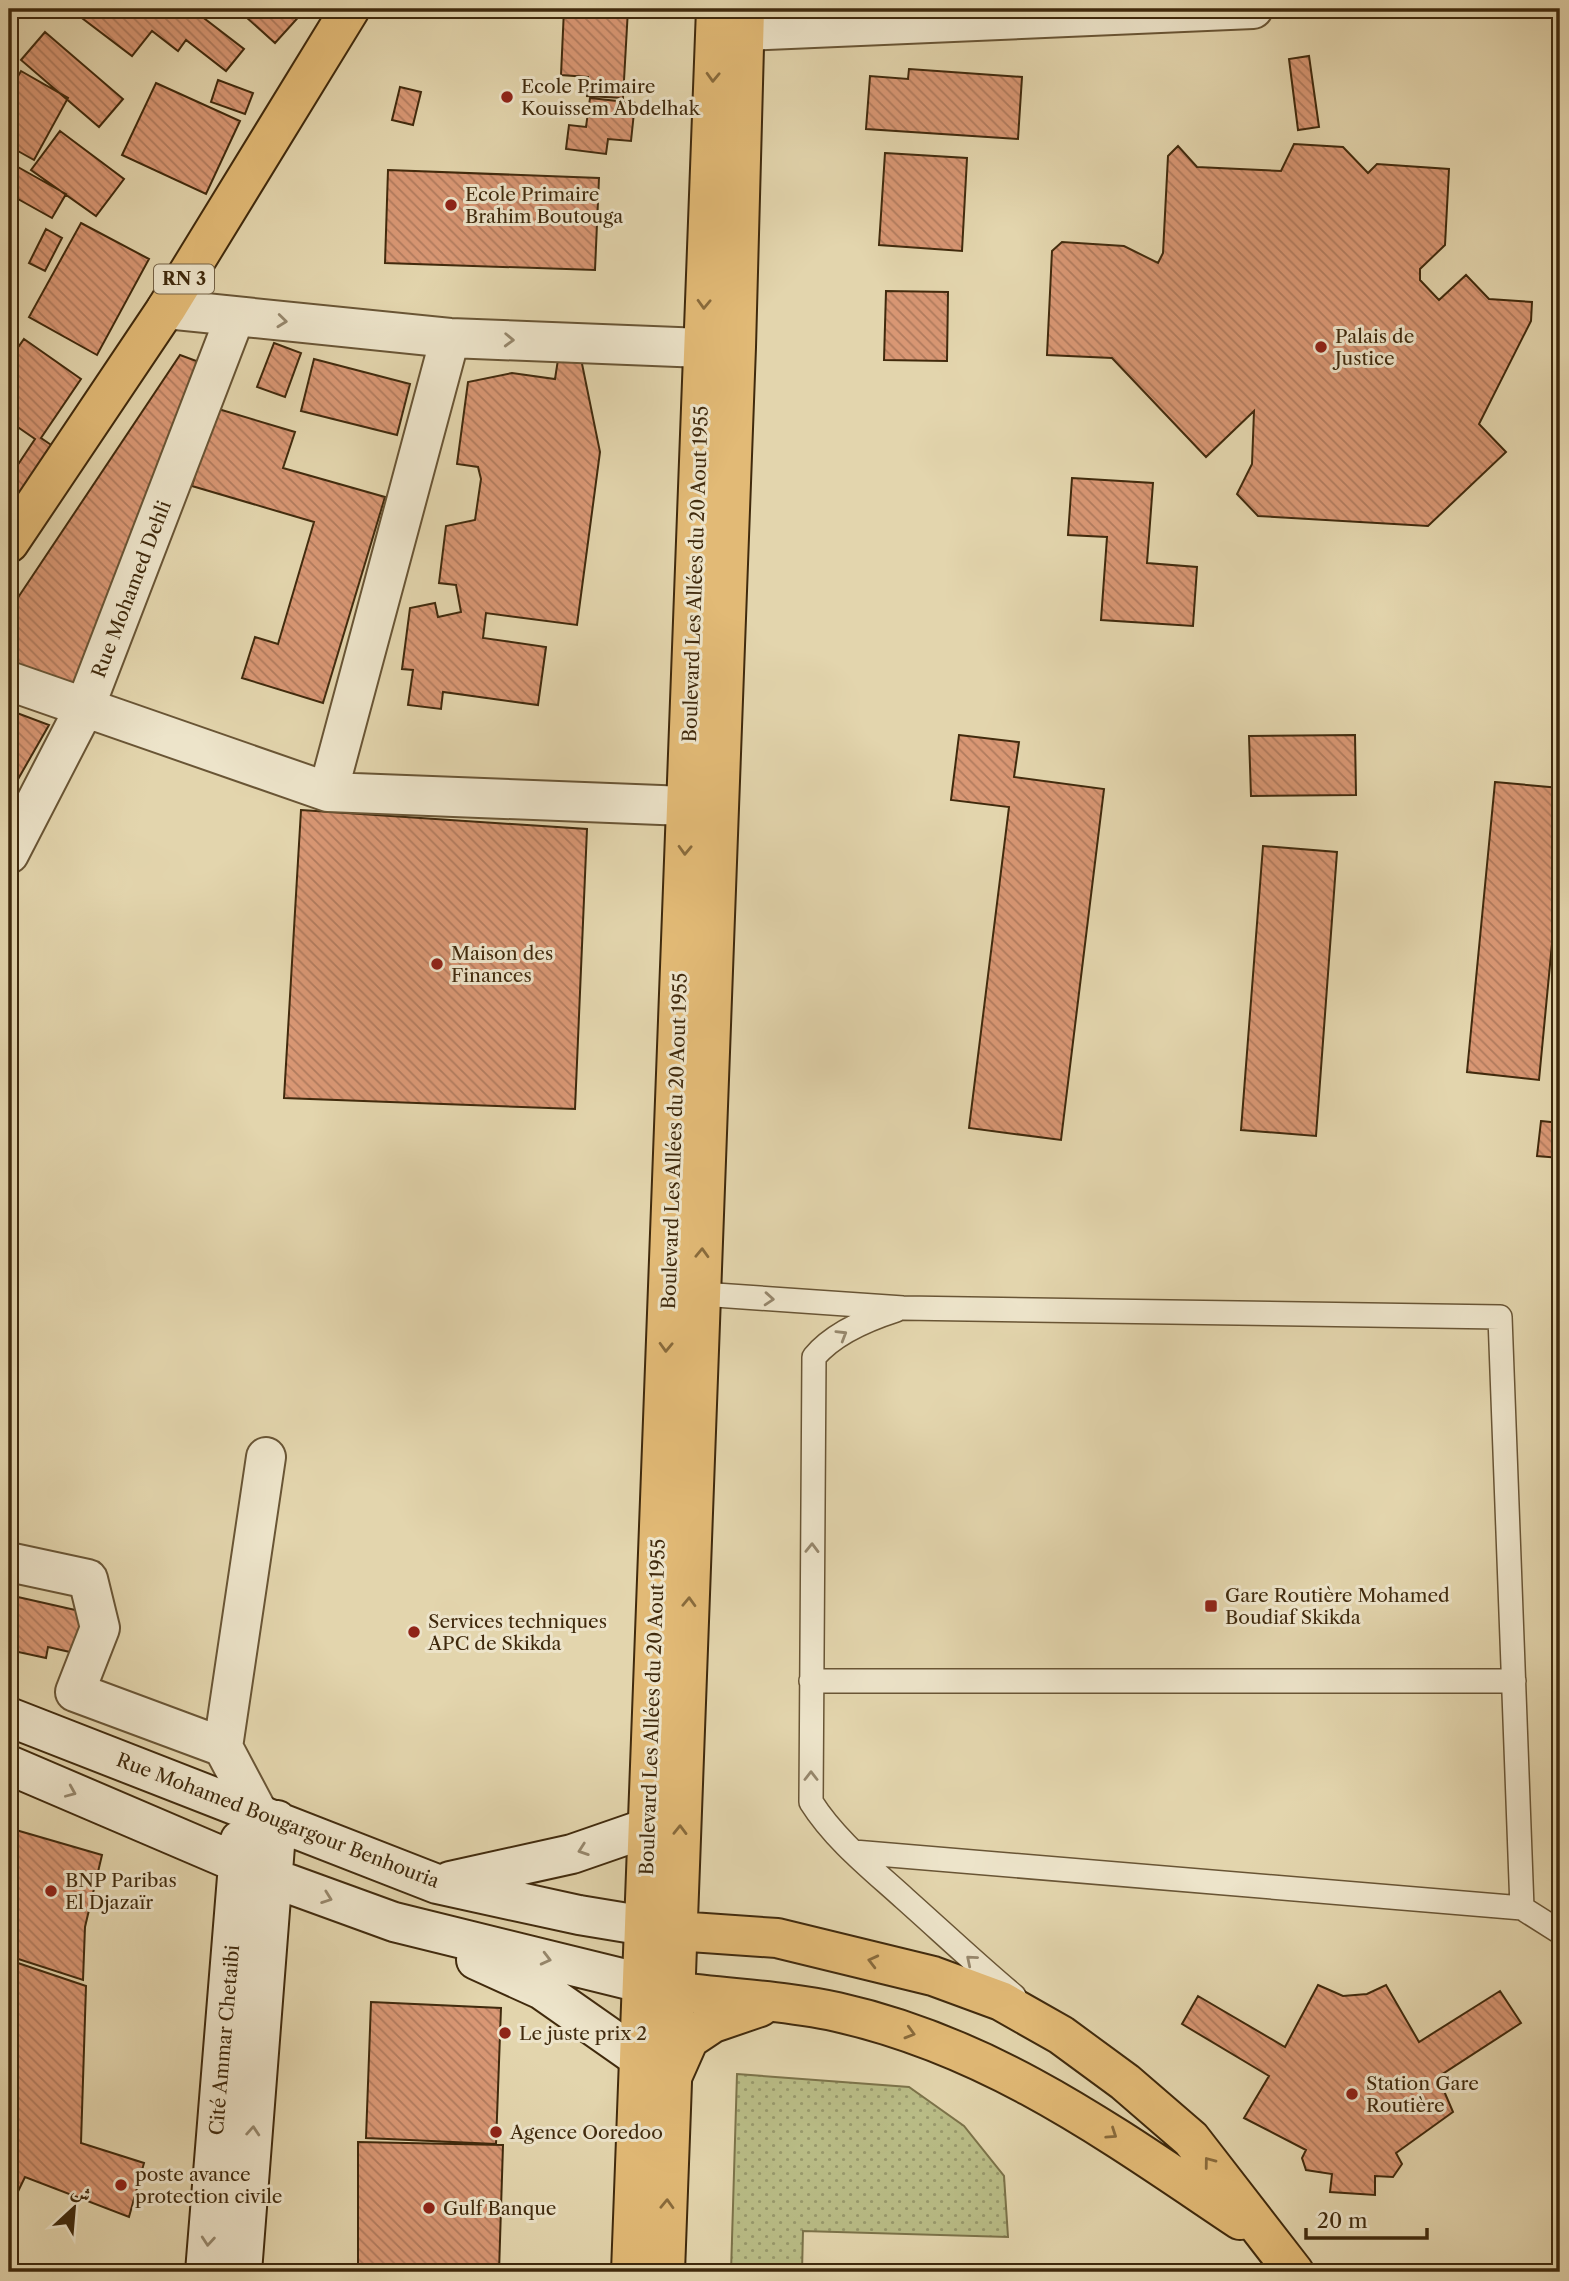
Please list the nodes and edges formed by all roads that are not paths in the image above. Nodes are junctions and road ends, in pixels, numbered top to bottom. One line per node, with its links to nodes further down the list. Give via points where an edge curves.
1 (350, 9): 4 (main road, RN 3)
2 (1253, 9): 3 (street)
3 (735, 16): 7 (main road, Boulevard Les Allées du 20 Aout 1955, one-way to 7); 14 (main road, Boulevard Les Allées du 20 Aout 1955, one-way to 3, via 734,402)
4 (166, 309): 5 (street); 8 (main road, RN 3)
5 (235, 317): 6 (street, one-way to 6); 10 (street, Rue Mohamed Dehli)
6 (450, 338): 7 (street, one-way to 7); 11 (street)
7 (702, 348): 12 (main road, Boulevard Les Allées du 20 Aout 1955)
8 (9, 543)
9 (9, 681): 10 (street)
10 (85, 707): 11 (street); 13 (street, Rue Mohamed Dehli)
11 (328, 792): 12 (street)
12 (687, 806): 24 (main road, Boulevard Les Allées du 20 Aout 1955, one-way to 24)
13 (9, 855)
14 (701, 1294): 15 (lane, one-way to 15); 27 (main road, Boulevard Les Allées du 20 Aout 1955, one-way to 14)
15 (903, 1308): 18 (lane, one-way to 15, via 814,1357 823,1346 852,1329); 19 (lane, via 1500,1317)
16 (267, 1457): 21 (street)
17 (9, 1562): 21 (street, via 88,1579 100,1628 75,1692)
18 (810, 1681): 19 (lane); 25 (lane, one-way to 18, via 811,1802)
19 (1514, 1681): 29 (lane)
20 (9, 1717): 23 (street, Rue Mohamed Bougargour Benhouria)
21 (223, 1747): 23 (street)
22 (9, 1765): 26 (street, one-way to 26)
23 (259, 1813): 26 (street, Cité Ammar Chetaibi); 28 (street, Rue Mohamed Bougargour Benhouria)
24 (647, 1828): 28 (street, one-way to 28, via 572,1854); 31 (main road, Boulevard Les Allées du 20 Aout 1955)
25 (854, 1852): 29 (lane); 36 (lane, one-way to 25, via 952,1944)
26 (255, 1871): 30 (street, one-way to 30); 39 (street, Cité Ammar Chetaibi)
27 (680, 1874): 31 (main road, Boulevard Les Allées du 20 Aout 1955); 33 (main road, via 688,1896 707,1918)
28 (437, 1884): 31 (street, Rue Mohamed Bougargour Benhouria)
29 (1522, 1908): 32 (lane)
30 (394, 1922): 34 (street, one-way to 34); 37 (street, via 541,1990)
31 (660, 1929): 33 (main road); 34 (main road, Boulevard Les Allées du 20 Aout 1955)
32 (1560, 1932)
33 (777, 1938): 36 (main road, one-way to 33, via 1001,2001 933,1976)
34 (658, 1988): 35 (main road); 37 (main road, Boulevard Les Allées du 20 Aout 1955); 38 (main road, Boulevard Les Allées du 20 Aout 1955)
35 (777, 2001): 38 (main road, via 713,2023 689,2039); 40 (main road, one-way to 40, via 838,2012 921,2036 998,2068 1091,2119)
36 (1061, 2035): 40 (main road, one-way to 36, via 1191,2139)
37 (639, 2058): 43 (main road, Boulevard Les Allées du 20 Aout 1955)
38 (672, 2077): 44 (main road, Boulevard Les Allées du 20 Aout 1955, one-way to 38)
39 (231, 2187): 41 (street, Cité Ammar Chetaibi, one-way to 41); 42 (street, Cité Ammar Chetaibi)
40 (1265, 2236): 45 (main road)
41 (205, 2272)
42 (243, 2272)
43 (631, 2272)
44 (665, 2272)
45 (1294, 2272)

